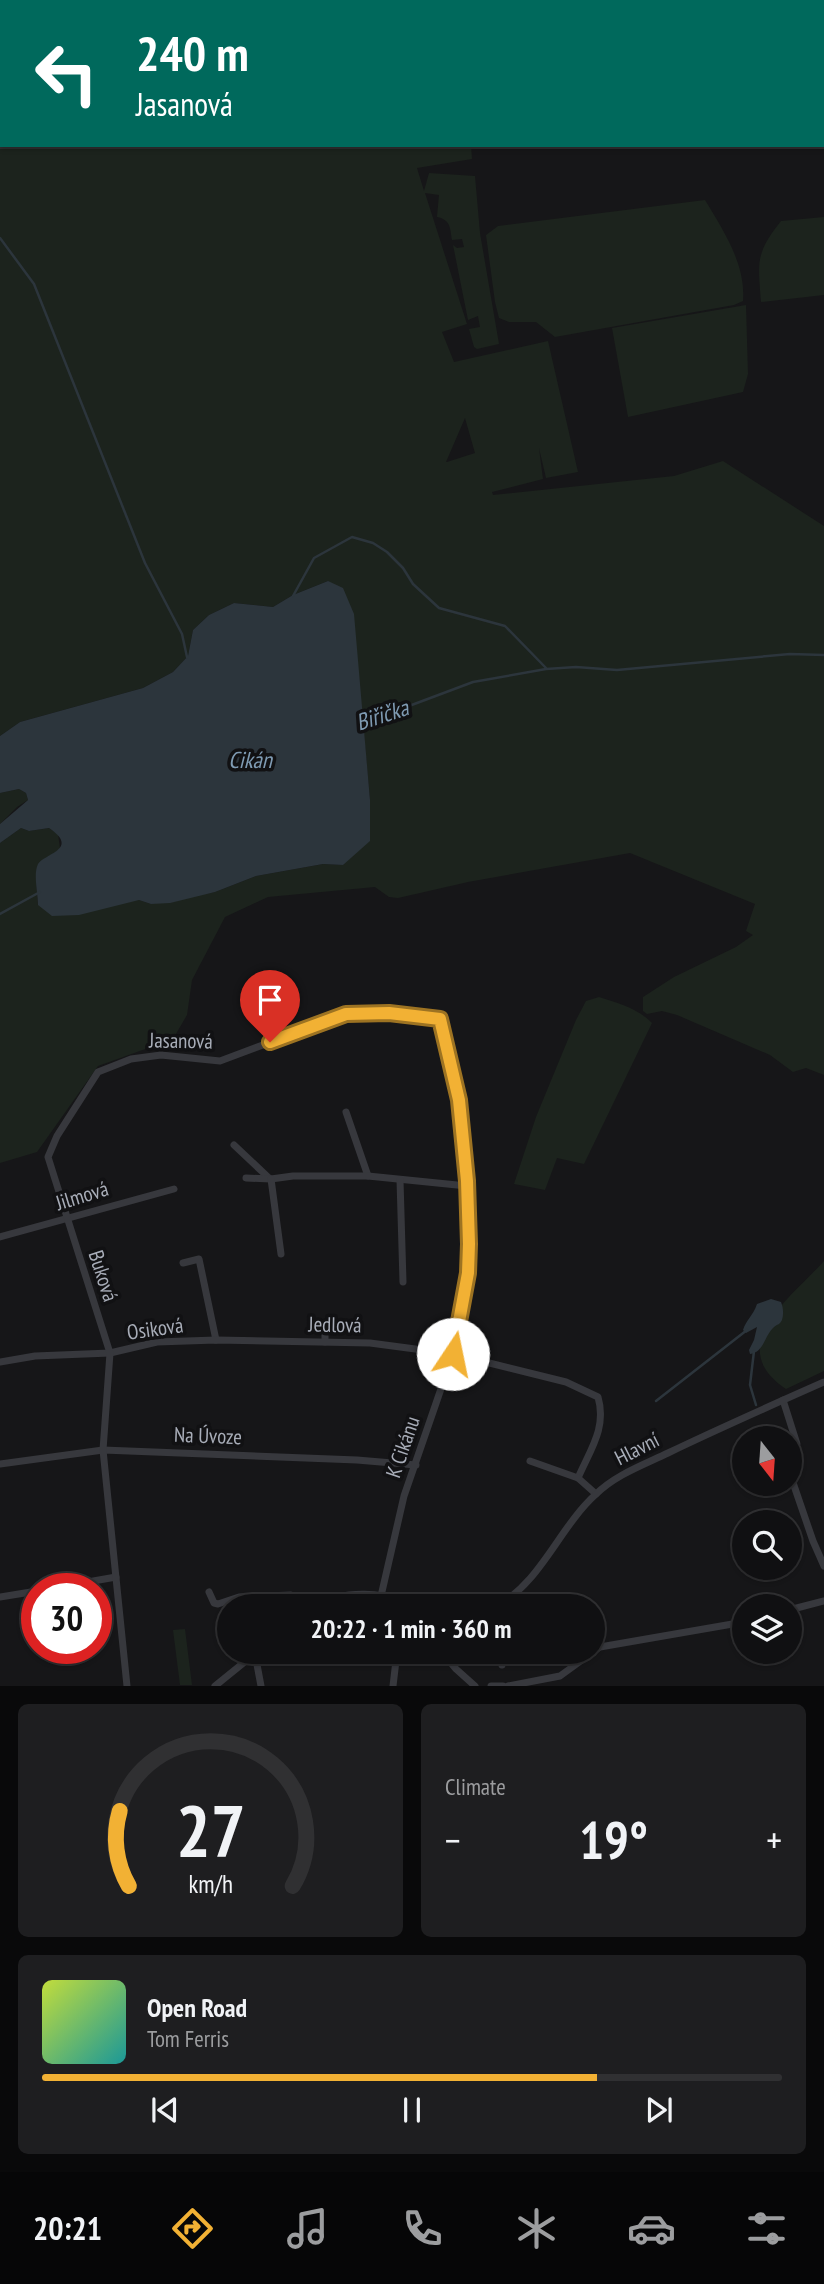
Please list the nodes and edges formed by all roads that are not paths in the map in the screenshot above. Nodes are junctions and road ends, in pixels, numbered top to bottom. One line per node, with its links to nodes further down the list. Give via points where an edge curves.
1 (440, 1019): 4 (street, Jasanová, via 346,1014 220,1061 161,1055 131,1059 98,1072); 9 (street, K Cikánu, via 459,1100)
2 (346, 1112): 5 (street)
3 (234, 1145): 7 (street)
4 (48, 1157): 11 (street, Buková)
5 (368, 1176): 7 (street); 8 (street)
6 (246, 1178): 7 (street)
7 (271, 1180): 13 (street)
8 (400, 1180): 9 (street); 15 (street)
9 (467, 1186): 20 (street, K Cikánu, via 469,1267)
10 (174, 1189): 11 (street, Jilmová)
11 (66, 1220): 12 (street, Jilmová); 19 (street, Buková)
12 (0, 1237)
13 (281, 1254)
14 (183, 1263): 17 (street, Osiková, via 200,1259)
15 (403, 1282)
16 (310, 1329): 18 (street, via 325,1329)
17 (216, 1340): 18 (street, Jedlová); 19 (street, Osiková, via 157,1342)
18 (325, 1342): 20 (street, Jedlová)
19 (110, 1353): 21 (street, Osiková); 25 (street, Buková)
20 (453, 1354): 28 (street, K Cikánu); 29 (street, Jedlová, via 566,1382 598,1398 600,1429)
21 (0, 1362)
22 (824, 1382): 23 (street, Hlavní)
23 (783, 1401): 24 (street); 30 (street, Hlavní, via 622,1475)
24 (791, 1426)
25 (103, 1450): 27 (street, Na Úvoze); 28 (street, Na Úvoze); 33 (street, Buková)
26 (530, 1461): 29 (street)
27 (0, 1464)
28 (416, 1465): 37 (street, K Cikánu, via 404,1496)
29 (578, 1478): 30 (street)
30 (596, 1494): 38 (street, Hlavní)
31 (798, 1496): 32 (street)
32 (824, 1566)
33 (116, 1577): 34 (street); 50 (street, Buková)
34 (112, 1578)
35 (209, 1592): 41 (street)
36 (21, 1594): 39 (street)
37 (381, 1594)
38 (516, 1594)
39 (0, 1597)
40 (824, 1601): 42 (street)
41 (217, 1604)
42 (802, 1607)
43 (732, 1624): 44 (street)
44 (605, 1646)
45 (242, 1664): 51 (street)
46 (258, 1664): 52 (street)
47 (396, 1664): 53 (street)
48 (452, 1664): 54 (street)
49 (576, 1664): 56 (street, via 560,1676)
50 (127, 1685)
51 (215, 1685)
52 (261, 1685)
53 (393, 1685)
54 (475, 1685)
55 (491, 1685): 56 (street)
56 (505, 1685)

